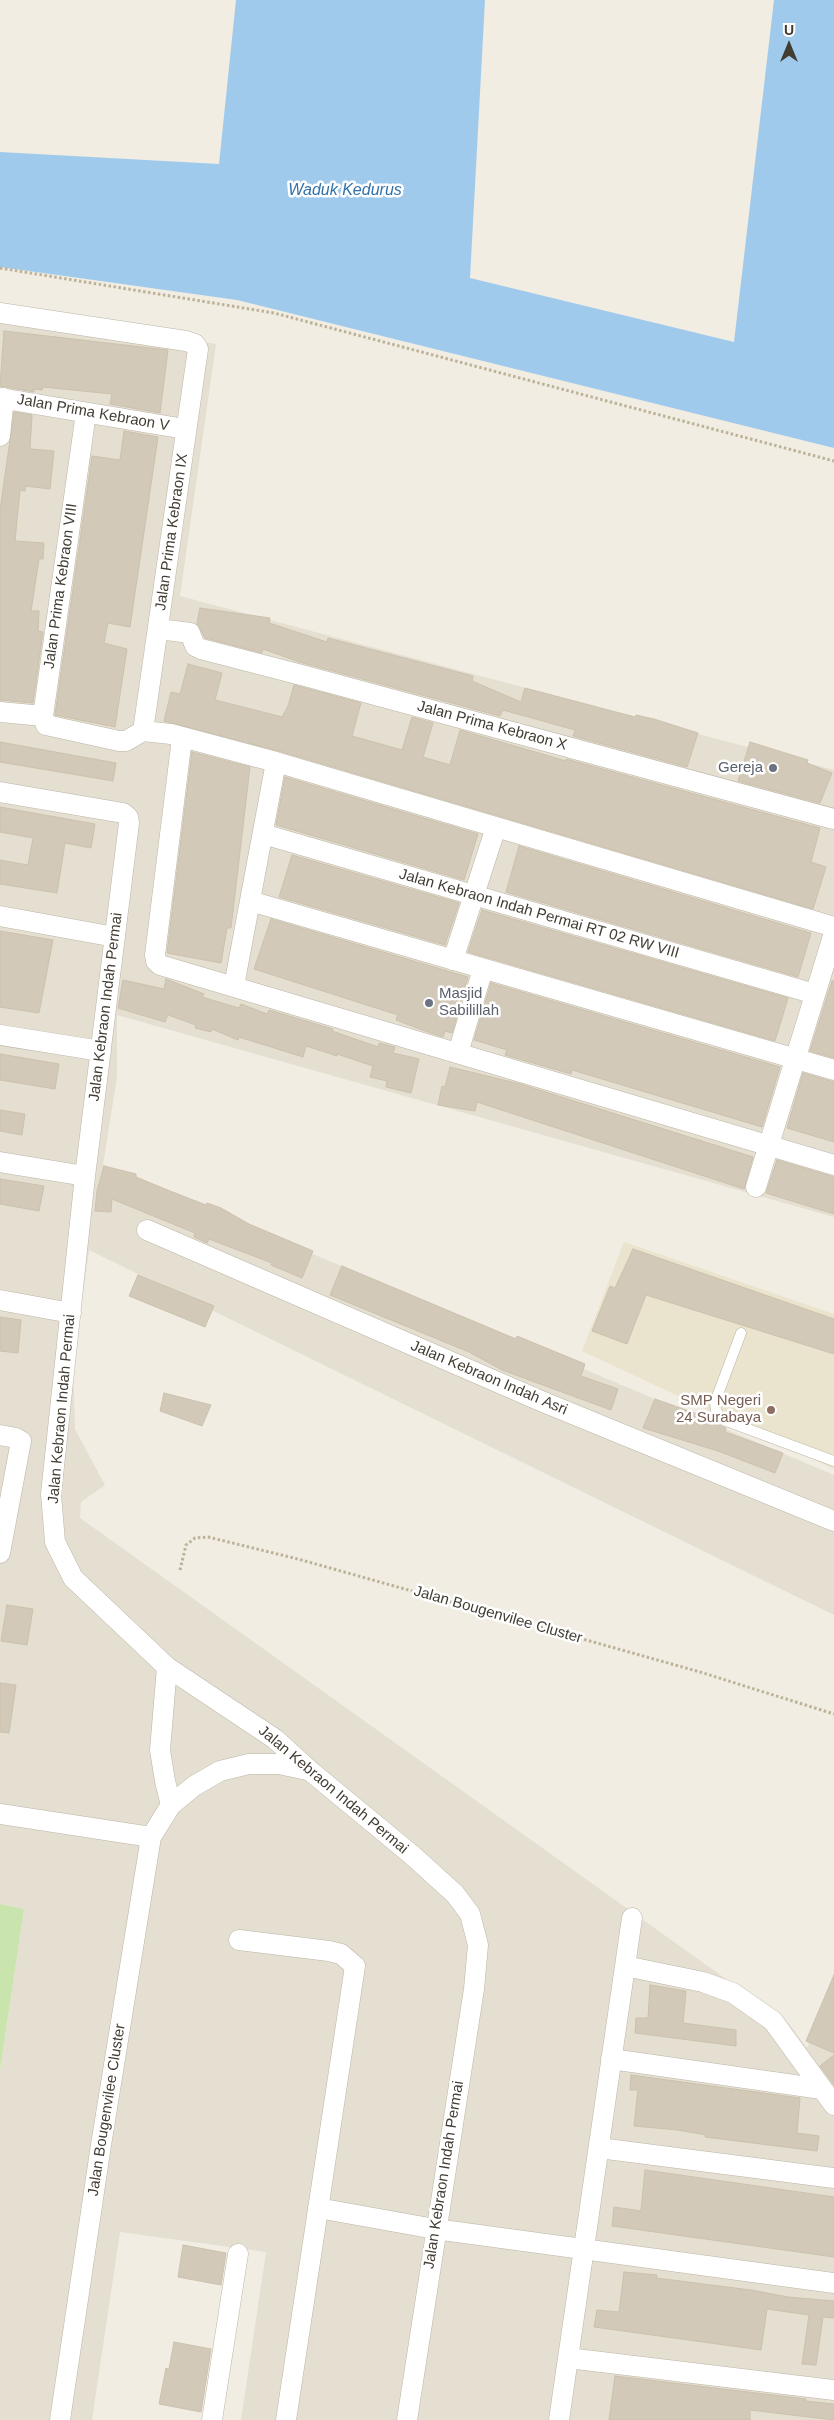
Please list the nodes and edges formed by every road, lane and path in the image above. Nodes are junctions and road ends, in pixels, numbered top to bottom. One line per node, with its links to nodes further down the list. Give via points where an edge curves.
1 (0, 268): 7 (path, via 274,313)
2 (0, 313): 5 (street, Jalan Prima Kebraon IX, via 195,344 199,352)
3 (2, 398): 4 (street, Jalan Prima Kebraon V); 6 (street)
4 (86, 413): 5 (street, Jalan Prima Kebraon V); 10 (street, Jalan Prima Kebraon VIII)
5 (185, 429): 8 (street, Jalan Prima Kebraon IX)
6 (0, 436)
7 (834, 460)
8 (171, 631): 11 (street, Jalan Prima Kebraon IX); 14 (street, Jalan Prima Kebraon X, via 191,634 195,646 201,649)
9 (0, 712): 10 (street)
10 (43, 716): 11 (street, via 44,723 51,728 119,741)
11 (163, 734): 12 (street); 26 (street, via 156,961 160,965)
12 (276, 762): 15 (street); 16 (street)
13 (0, 792): 22 (street, Jalan Kebraon Indah Permai, via 123,813 128,817)
14 (834, 818)
15 (496, 827): 17 (street); 20 (street)
16 (262, 834): 17 (street, Jalan Kebraon Indah Permai RT 02 RW VIII); 18 (street)
17 (474, 895): 23 (street); 25 (street, Jalan Kebraon Indah Permai RT 02 RW VIII)
18 (250, 901): 23 (street); 26 (street)
19 (0, 916): 22 (street)
20 (834, 927)
21 (834, 933): 25 (street)
22 (115, 937): 28 (street, Jalan Kebraon Indah Permai)
23 (453, 960): 24 (street)
24 (483, 969): 29 (street); 30 (street)
25 (823, 984): 30 (street)
26 (234, 986): 29 (street)
27 (0, 1035): 28 (street)
28 (101, 1051): 35 (street, Jalan Kebraon Indah Permai)
29 (458, 1053): 32 (street)
30 (795, 1059): 31 (street); 32 (street)
31 (834, 1070)
32 (769, 1146): 34 (street); 36 (street)
33 (0, 1162): 35 (street)
34 (834, 1164)
35 (85, 1176): 39 (street, Jalan Kebraon Indah Permai)
36 (756, 1187)
37 (147, 1230): 43 (street, Jalan Kebraon Indah Asri, via 542,1401)
38 (0, 1300): 39 (street)
39 (71, 1313): 46 (street, Jalan Kebraon Indah Permai, via 51,1494 55,1542 79,1583)
40 (741, 1333): 42 (lane, via 715,1402 721,1419)
41 (0, 1435): 44 (street, via 21,1441)
42 (834, 1461)
43 (834, 1521)
44 (0, 1553)
45 (180, 1570): 47 (path, Jalan Bougenvilee Cluster, via 186,1545 195,1538 208,1537 298,1559 700,1672)
46 (167, 1667): 48 (street, Jalan Kebraon Indah Permai, via 275,1738); 49 (street, via 160,1750)
47 (834, 1714)
48 (309, 1770): 49 (street, Jalan Bougenvilee Cluster, via 279,1764 249,1764 220,1771); 60 (street, Jalan Kebraon Indah Permai, via 412,1855 455,1894 470,1914 478,1945 474,1989)
49 (171, 1805): 51 (street, Jalan Bougenvilee Cluster)
50 (0, 1814): 51 (street)
51 (151, 1837): 66 (street, Jalan Bougenvilee Cluster)
52 (632, 1918): 54 (street)
53 (239, 1940): 59 (street, via 341,1954 355,1966)
54 (625, 1966): 55 (street); 56 (street, via 703,1982 733,1993 773,2021)
55 (611, 2059): 56 (street); 57 (street)
56 (828, 2097)
57 (599, 2148): 58 (street); 61 (street)
58 (834, 2178)
59 (318, 2208): 60 (street); 68 (street)
60 (435, 2229): 61 (street); 69 (street, Jalan Kebraon Indah Permai)
61 (584, 2250): 63 (street); 64 (street)
62 (238, 2254): 67 (street)
63 (834, 2283)
64 (568, 2358): 65 (street); 70 (street)
65 (834, 2390)
66 (60, 2420)
67 (212, 2420)
68 (286, 2420)
69 (408, 2420)
70 (559, 2420)

